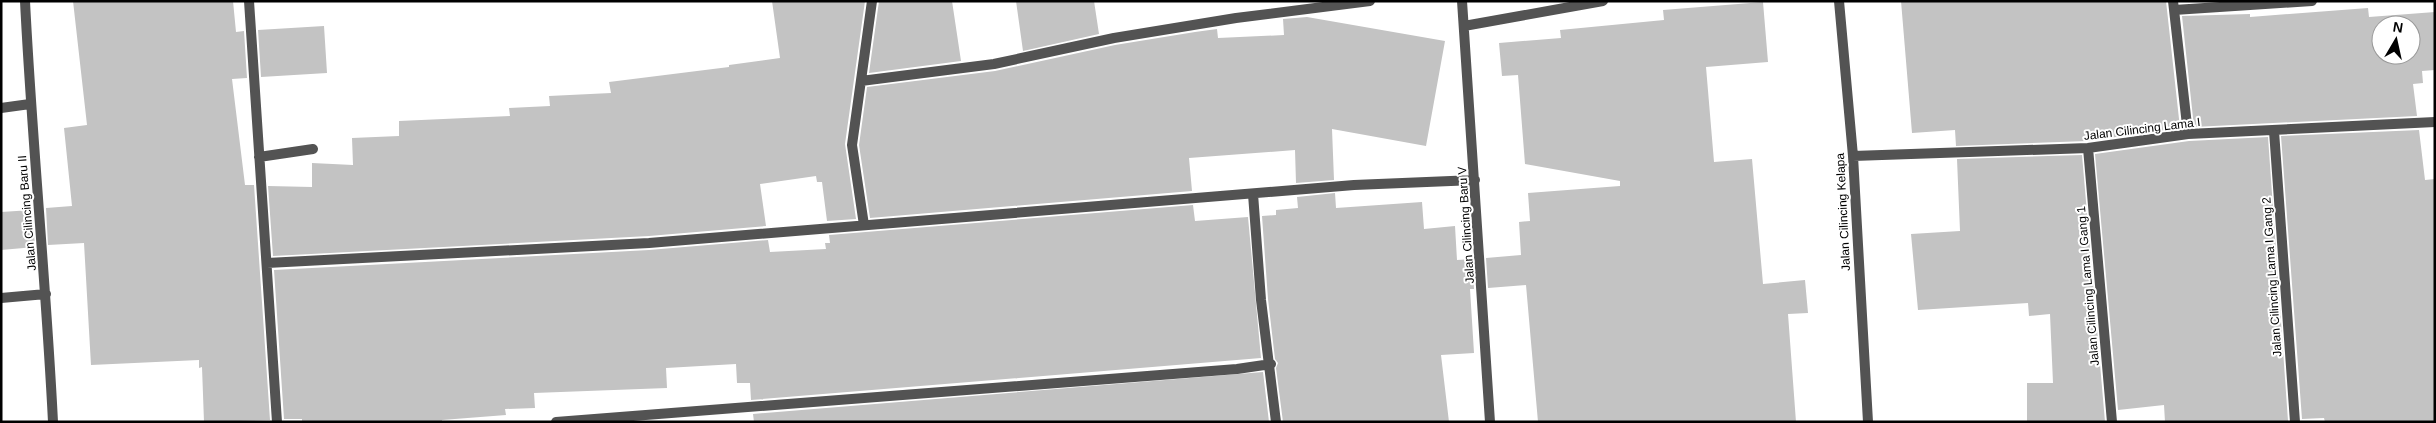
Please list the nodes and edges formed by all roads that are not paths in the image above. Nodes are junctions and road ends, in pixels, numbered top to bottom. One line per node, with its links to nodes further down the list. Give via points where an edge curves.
1 (26, 1): 12 (street, Jalan Cilincing Baru II)
2 (249, 1): 20 (street)
3 (872, 1): 11 (street)
4 (1370, 1): 11 (street, via 1236,18 1114,38 994,64)
5 (1462, 1): 10 (street, Jalan Cilincing Baru V)
6 (1603, 1): 10 (street)
7 (1839, 1): 19 (street, Jalan Cilincing Kelapa)
8 (2312, 1): 9 (street)
9 (2173, 6): 16 (street)
10 (1464, 26): 21 (street, Jalan Cilincing Baru V)
11 (861, 81): 23 (street, via 852,145)
12 (30, 104): 13 (street); 25 (street, Jalan Cilincing Baru II)
13 (1, 108)
14 (2435, 122): 15 (street, Jalan Cilincing Lama I)
15 (2274, 131): 16 (street, Jalan Cilincing Lama I); 35 (street, Jalan Cilincing Lama I Gang 2)
16 (2188, 134): 17 (street, Jalan Cilincing Lama I)
17 (2088, 148): 19 (street, Jalan Cilincing Lama I); 34 (street, Jalan Cilincing Lama I Gang 1)
18 (313, 149): 20 (street)
19 (1853, 156): 33 (street, Jalan Cilincing Kelapa)
20 (259, 157): 24 (street)
21 (1476, 180): 22 (street, via 1354,185); 32 (street, Jalan Cilincing Baru V)
22 (1253, 194): 23 (street); 27 (street, via 1261,300)
23 (864, 225): 24 (street, via 649,243)
24 (267, 263): 29 (street)
25 (46, 294): 26 (street); 28 (street, Jalan Cilincing Baru II)
26 (1, 298)
27 (1270, 364): 30 (street); 31 (street)
28 (53, 422)
29 (277, 422)
30 (556, 422)
31 (1276, 422)
32 (1490, 422)
33 (1868, 422)
34 (2112, 422)
35 (2295, 422)

